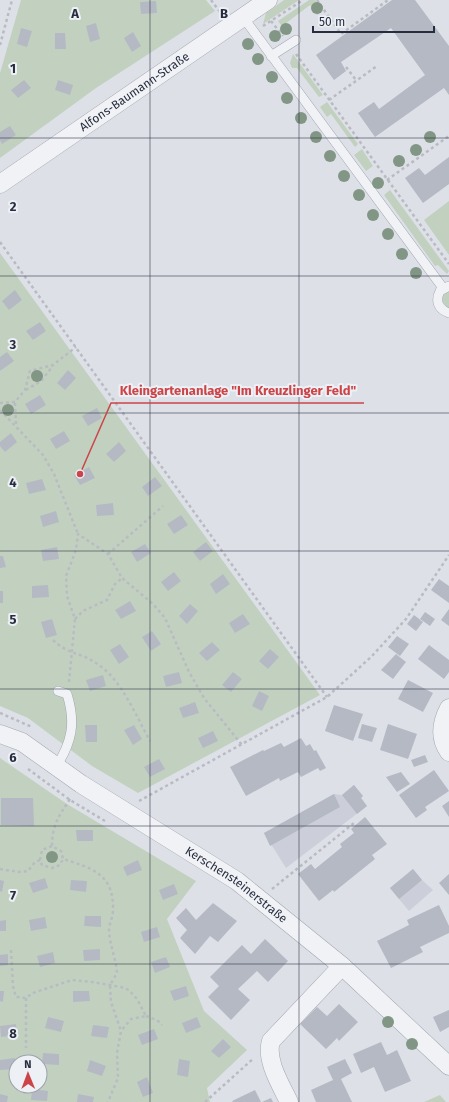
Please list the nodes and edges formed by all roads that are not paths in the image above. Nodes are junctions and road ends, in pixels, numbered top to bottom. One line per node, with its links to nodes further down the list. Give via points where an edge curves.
1 (268, 0): 2 (street, Alfons-Baumann-Straße)
2 (243, 17): 4 (lane); 5 (street, Alfons-Baumann-Straße)
3 (292, 42): 4 (lane)
4 (271, 56): 6 (lane)
5 (0, 184)
6 (446, 287): 7 (lane, via 438,296 438,305)
7 (449, 313)
8 (58, 691): 12 (lane, via 67,694 72,718 65,752)
9 (449, 708): 11 (street, via 443,722 442,733 444,746)
10 (0, 734): 12 (street, Kerschensteinerstraße, via 22,742)
11 (449, 752)
12 (56, 767): 13 (street, Kerschensteinerstraße, via 237,881)
13 (342, 966): 14 (street, Kerschensteinerstraße); 15 (street, via 271,1041 270,1058)
14 (449, 1066)
15 (289, 1102)

